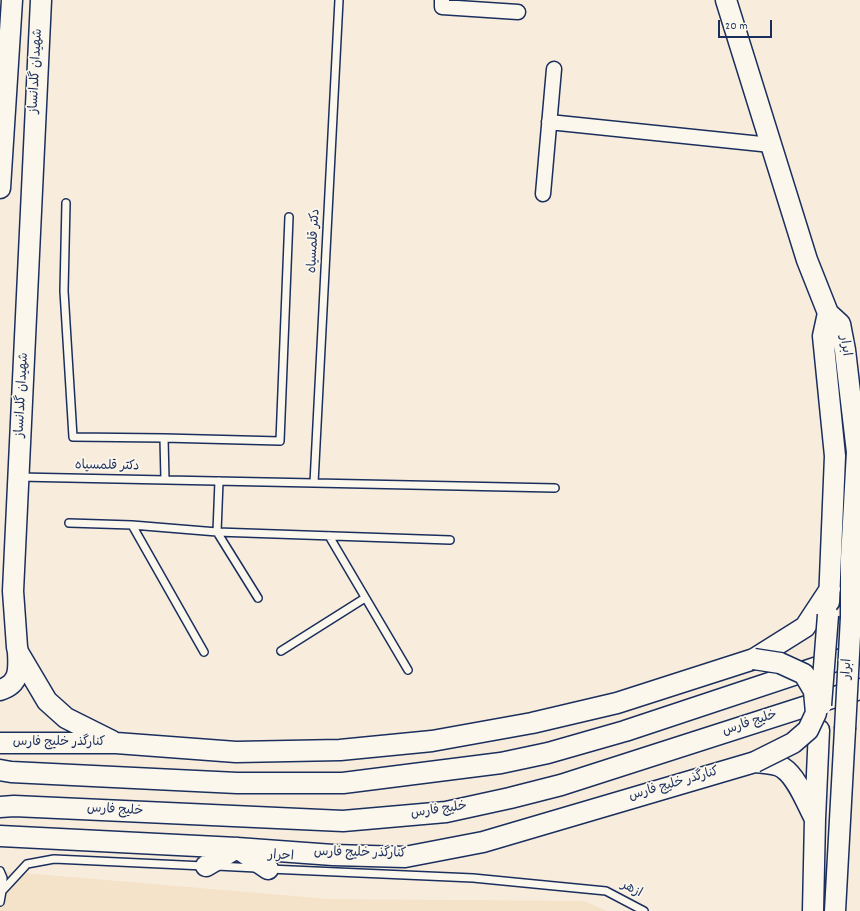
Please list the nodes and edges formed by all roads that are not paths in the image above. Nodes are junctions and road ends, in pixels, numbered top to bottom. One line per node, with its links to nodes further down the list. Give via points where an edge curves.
1 (12, 0): 10 (street)
2 (40, 0): 16 (street, شهیدان گلدانساز)
3 (339, 0): 19 (lane, دکتر قلمسیاه)
4 (442, 0): 6 (street, via 442,7)
5 (726, 0): 9 (street, ابرار)
6 (518, 12)
7 (554, 69): 8 (street)
8 (549, 122): 9 (street); 11 (street)
9 (771, 145): 14 (street, ابرار, via 807,260)
10 (0, 188)
11 (542, 194)
12 (66, 203): 15 (lane, via 64,291 74,437)
13 (289, 217): 15 (lane, via 280,441)
14 (828, 313): 26 (street, ابرار, via 824,336 836,456); 54 (street, ابرار, bridge, via 840,324 857,452)
15 (164, 438): 17 (lane)
16 (19, 477): 17 (lane, دکتر قلمسیاه); 31 (street, شهیدان گلدانساز, via 14,591)
17 (165, 480): 18 (lane, دکتر قلمسیاه)
18 (219, 481): 19 (lane, دکتر قلمسیاه); 23 (lane)
19 (314, 483): 20 (lane, دکتر قلمسیاه)
20 (555, 488)
21 (69, 523): 22 (lane)
22 (132, 525): 23 (lane); 32 (lane)
23 (217, 532): 24 (lane); 27 (lane)
24 (329, 536): 25 (lane); 28 (lane)
25 (450, 540)
26 (830, 589): 34 (street, via 805,627); 43 (street, ابرار, bridge)
27 (258, 598)
28 (365, 598): 30 (lane); 35 (lane)
29 (860, 646): 33 (street)
30 (281, 651)
31 (18, 652): 36 (street, via 19,671 13,682); 39 (street, شهیدان گلدانساز, via 47,701 66,718)
32 (204, 652)
33 (851, 656): 41 (street, via 625,731 548,753 501,762 343,783 237,782)
34 (754, 659): 39 (street, کنارگذر خلیج فارس, via 617,703 532,724 432,741 340,750 236,752); 40 (street, کنارگذر خلیج فارس, bridge, via 780,663 804,674 814,691 816,713 808,730 792,743)
35 (408, 670)
36 (0, 690)
37 (858, 690): 42 (street, خلیج فارس, via 561,785 446,812 343,821)
38 (0, 742): 39 (street, کنارگذر خلیج فارس)
39 (116, 743)
40 (755, 762): 43 (street, via 783,767 798,786); 45 (street, کنارگذر خلیج فارس, via 483,842 405,857)
41 (0, 770)
42 (0, 807)
43 (814, 819): 53 (street, ابرار)
44 (0, 836): 45 (street, کنارگذر خلیج فارس)
45 (237, 848): 46 (street); 47 (street)
46 (206, 866): 47 (lane, احرار); 49 (lane, احرار, via 54,859 28,864)
47 (268, 869): 50 (lane, احرار, via 473,878)
48 (0, 871): 49 (lane, via 3,878)
49 (2, 891): 51 (lane)
50 (606, 891): 52 (lane, ازهر)
51 (0, 902)
52 (644, 911)
53 (813, 911)
54 (835, 911)

